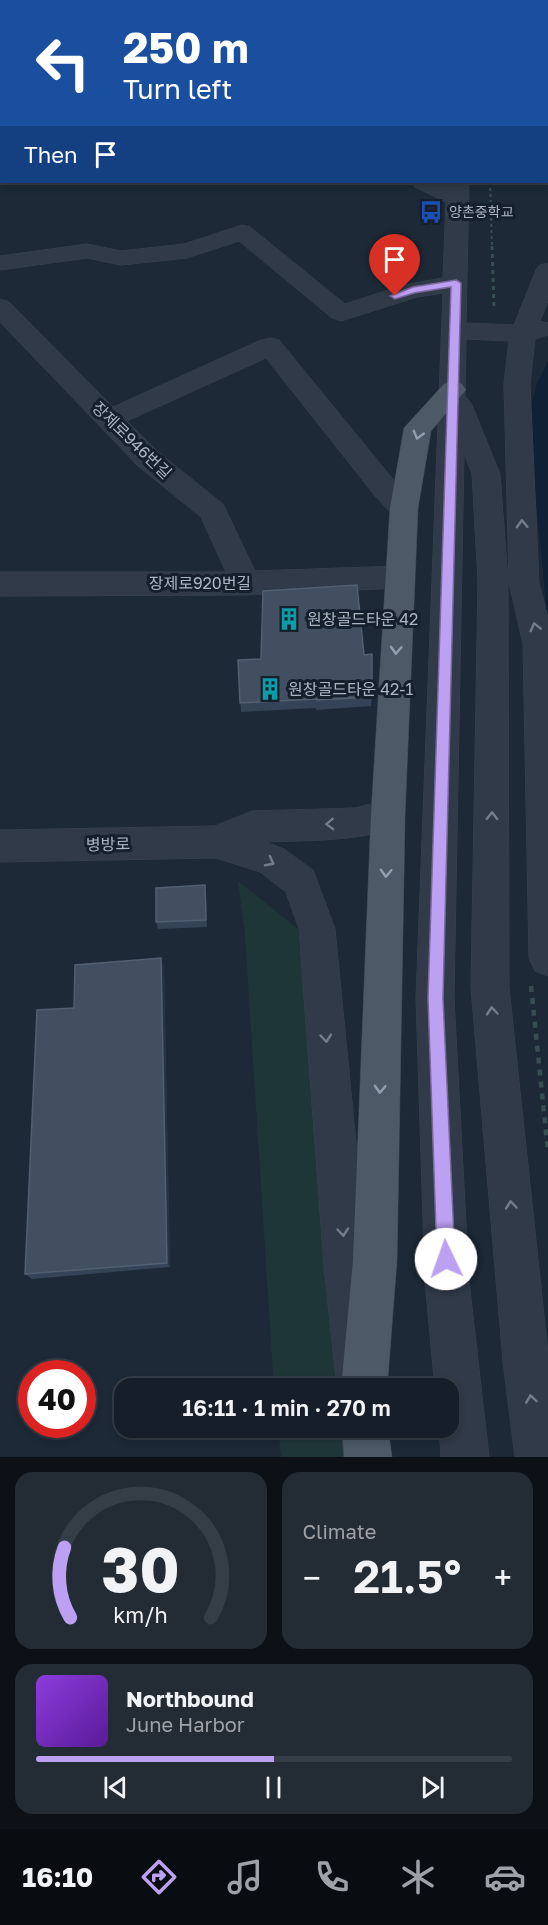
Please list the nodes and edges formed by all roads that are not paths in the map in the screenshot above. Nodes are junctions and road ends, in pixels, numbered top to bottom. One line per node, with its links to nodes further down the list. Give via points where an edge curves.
1 (427, 183): 2 (street)
2 (458, 190): 5 (street)
3 (0, 263): 5 (street, via 87,251 121,258 187,251 242,232 341,314 413,290)
4 (548, 270): 9 (street)
5 (456, 283): 8 (street)
6 (0, 307): 11 (street, 장제로946번길)
7 (548, 323): 9 (street, via 546,328)
8 (455, 330): 9 (street); 10 (street)
9 (523, 334): 15 (street, one-way to 9, via 517,384)
10 (453, 390): 12 (main road, one-way to 12, via 418,428); 15 (street); 25 (street, via 435,998 447,1281)
11 (109, 419): 12 (street, via 270,346); 14 (street, 장제로946번길, via 148,459 213,511)
12 (404, 508): 13 (main road)
13 (399, 577): 14 (street, 장제로920번길); 17 (main road, one-way to 17)
14 (246, 583): 16 (street, 장제로920번길)
15 (527, 583): 20 (street, one-way to 15, via 539,644); 26 (street, one-way to 15, via 525,1361 490,988)
16 (0, 584)
17 (388, 815): 18 (street, one-way to 18, via 355,824 252,827); 22 (main road, one-way to 22, via 375,1260)
18 (216, 842): 19 (street, 병방로); 21 (street, one-way to 21, via 271,860 300,882 317,929 346,1265)
19 (0, 846)
20 (548, 958)
21 (361, 1378)
22 (363, 1378)
23 (366, 1438): 24 (main road)
24 (368, 1457)
25 (465, 1457)
26 (539, 1457)

